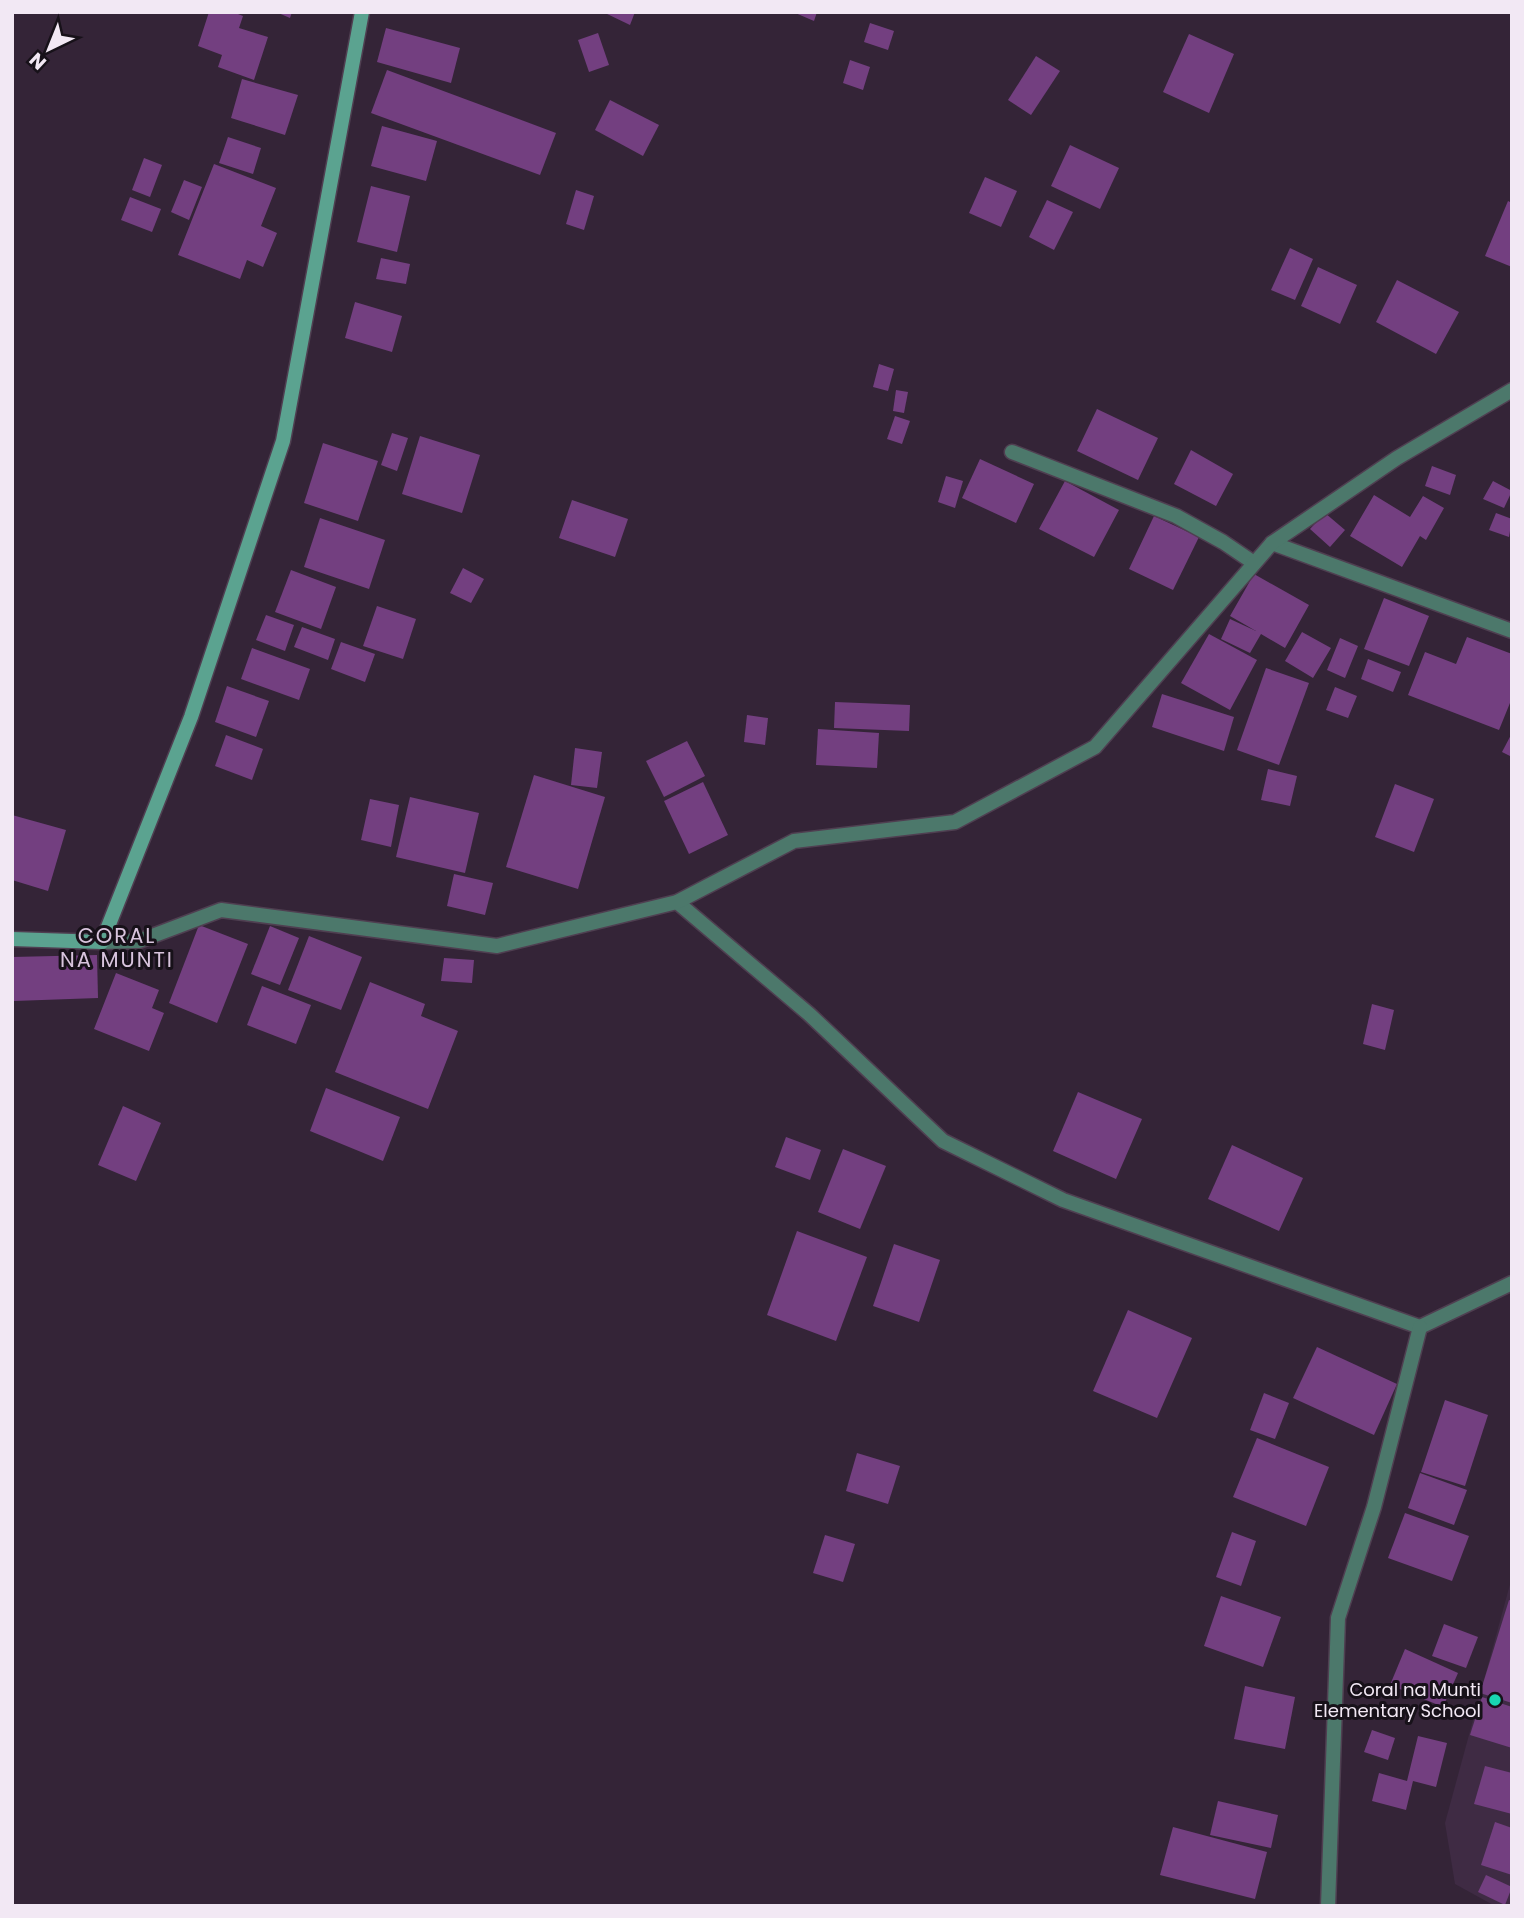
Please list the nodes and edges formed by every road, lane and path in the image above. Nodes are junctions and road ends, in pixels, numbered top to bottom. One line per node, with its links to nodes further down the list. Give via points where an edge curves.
1 (362, 12): 9 (street, via 283,440 191,717)
2 (1512, 390): 4 (street, via 1397,458)
3 (1012, 452): 5 (street, via 1176,516)
4 (1272, 543): 5 (street); 6 (street)
5 (1254, 564): 7 (street, via 1096,747 955,822 794,841)
6 (1512, 631)
7 (677, 902): 9 (street, via 497,946 221,910 139,941); 11 (street, via 809,1014 943,1141 1063,1200)
8 (12, 939): 9 (street)
9 (102, 942)
10 (1512, 1283): 11 (street)
11 (1420, 1327): 12 (street, via 1374,1507 1338,1618)
12 (1328, 1906)

